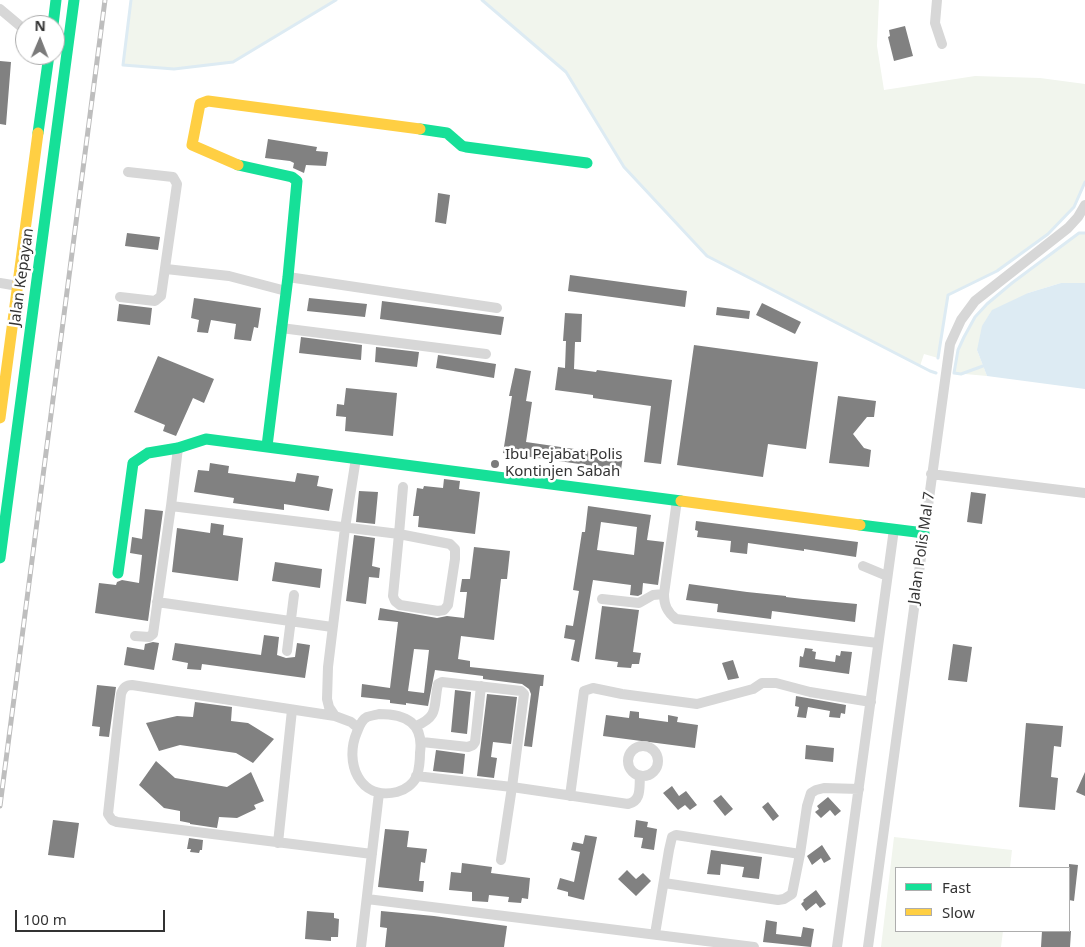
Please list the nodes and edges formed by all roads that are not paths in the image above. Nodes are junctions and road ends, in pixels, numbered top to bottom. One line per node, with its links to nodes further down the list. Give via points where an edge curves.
1 (56, 0): 5 (main road)
2 (74, 0): 35 (main road, Jalan Kepayan)
3 (937, 0): 7 (street, via 936,23)
4 (0, 8): 6 (street)
5 (54, 15)
6 (15, 21)
7 (942, 44)
8 (48, 65): 16 (main road, Jalan Kepayan)
9 (587, 163): 14 (main road, via 466,147 447,133 208,101 202,103 192,145 243,167 292,177 297,181)
10 (128, 172): 13 (street, via 176,181)
11 (1085, 205): 12 (street, Jalan Polis Mal 7)
12 (1082, 220): 26 (street, Jalan Polis Mal 7, via 986,291 960,320 950,344)
13 (166, 269): 17 (street, via 229,276); 18 (street, via 162,294 157,300)
14 (288, 277): 17 (main road); 19 (street)
15 (0, 283): 16 (street)
16 (18, 286): 22 (main road, Jalan Kepayan)
17 (286, 291): 20 (main road)
18 (120, 297)
19 (497, 308)
20 (281, 328): 21 (street); 23 (main road)
21 (486, 354)
22 (0, 418)
23 (267, 446): 24 (main road, via 206,439); 25 (main road)
24 (178, 448): 30 (street); 37 (main road, via 147,453 133,462)
25 (356, 458): 29 (main road); 31 (street)
26 (931, 474): 28 (street); 33 (street, Jalan Polis Mal 7)
27 (403, 487): 34 (street)
28 (1085, 493)
29 (676, 500): 32 (main road); 39 (street)
30 (171, 506): 31 (street); 42 (street)
31 (345, 528): 34 (street); 44 (street)
32 (894, 529): 33 (main road); 38 (street)
33 (924, 533): 71 (street, Jalan Polis Mal 7)
34 (399, 534): 34 (street, via 395,601 400,605 444,610 448,605 456,559 453,546)
35 (0, 558)
36 (863, 566): 38 (street)
37 (118, 573)
38 (888, 576): 46 (street)
39 (664, 594): 41 (street, via 639,602); 46 (street, via 665,606 676,619)
40 (294, 596): 43 (street)
41 (602, 599)
42 (158, 602): 43 (street); 45 (street, via 152,636)
43 (291, 621): 44 (street); 47 (street)
44 (332, 627): 51 (street, via 327,692 329,707)
45 (135, 636)
46 (878, 643): 49 (street)
47 (286, 651)
48 (481, 686): 52 (street, via 440,683 434,713 430,719); 54 (street, via 473,746); 57 (street, via 524,694)
49 (870, 702): 58 (street); 60 (street, via 776,683 762,683 753,689 697,704 590,688 584,690)
50 (292, 710): 51 (street); 61 (street); 61 (street, via 125,686 108,814 114,821)
51 (335, 716): 53 (street)
52 (416, 726): 53 (street, via 393,714 378,714 367,717); 54 (street)
53 (358, 728): 59 (street, via 352,765 365,786)
54 (422, 742): 55 (street)
55 (416, 776): 57 (street); 59 (street, via 409,787 399,792)
56 (640, 776): 60 (street, via 638,798 631,803)
57 (512, 787): 60 (street); 64 (street)
58 (859, 788): 63 (street, via 824,788 811,793); 70 (street)
59 (379, 793): 62 (street)
60 (570, 796)
61 (278, 842): 62 (street)
62 (372, 854): 66 (street)
63 (800, 854): 65 (street, via 792,894 784,899); 65 (street, via 676,835 670,845)
64 (501, 860)
65 (664, 883): 67 (street)
66 (367, 899): 67 (street); 68 (street)
67 (654, 934): 69 (street)
68 (361, 947)
69 (754, 947)
70 (837, 947)
71 (868, 947)

